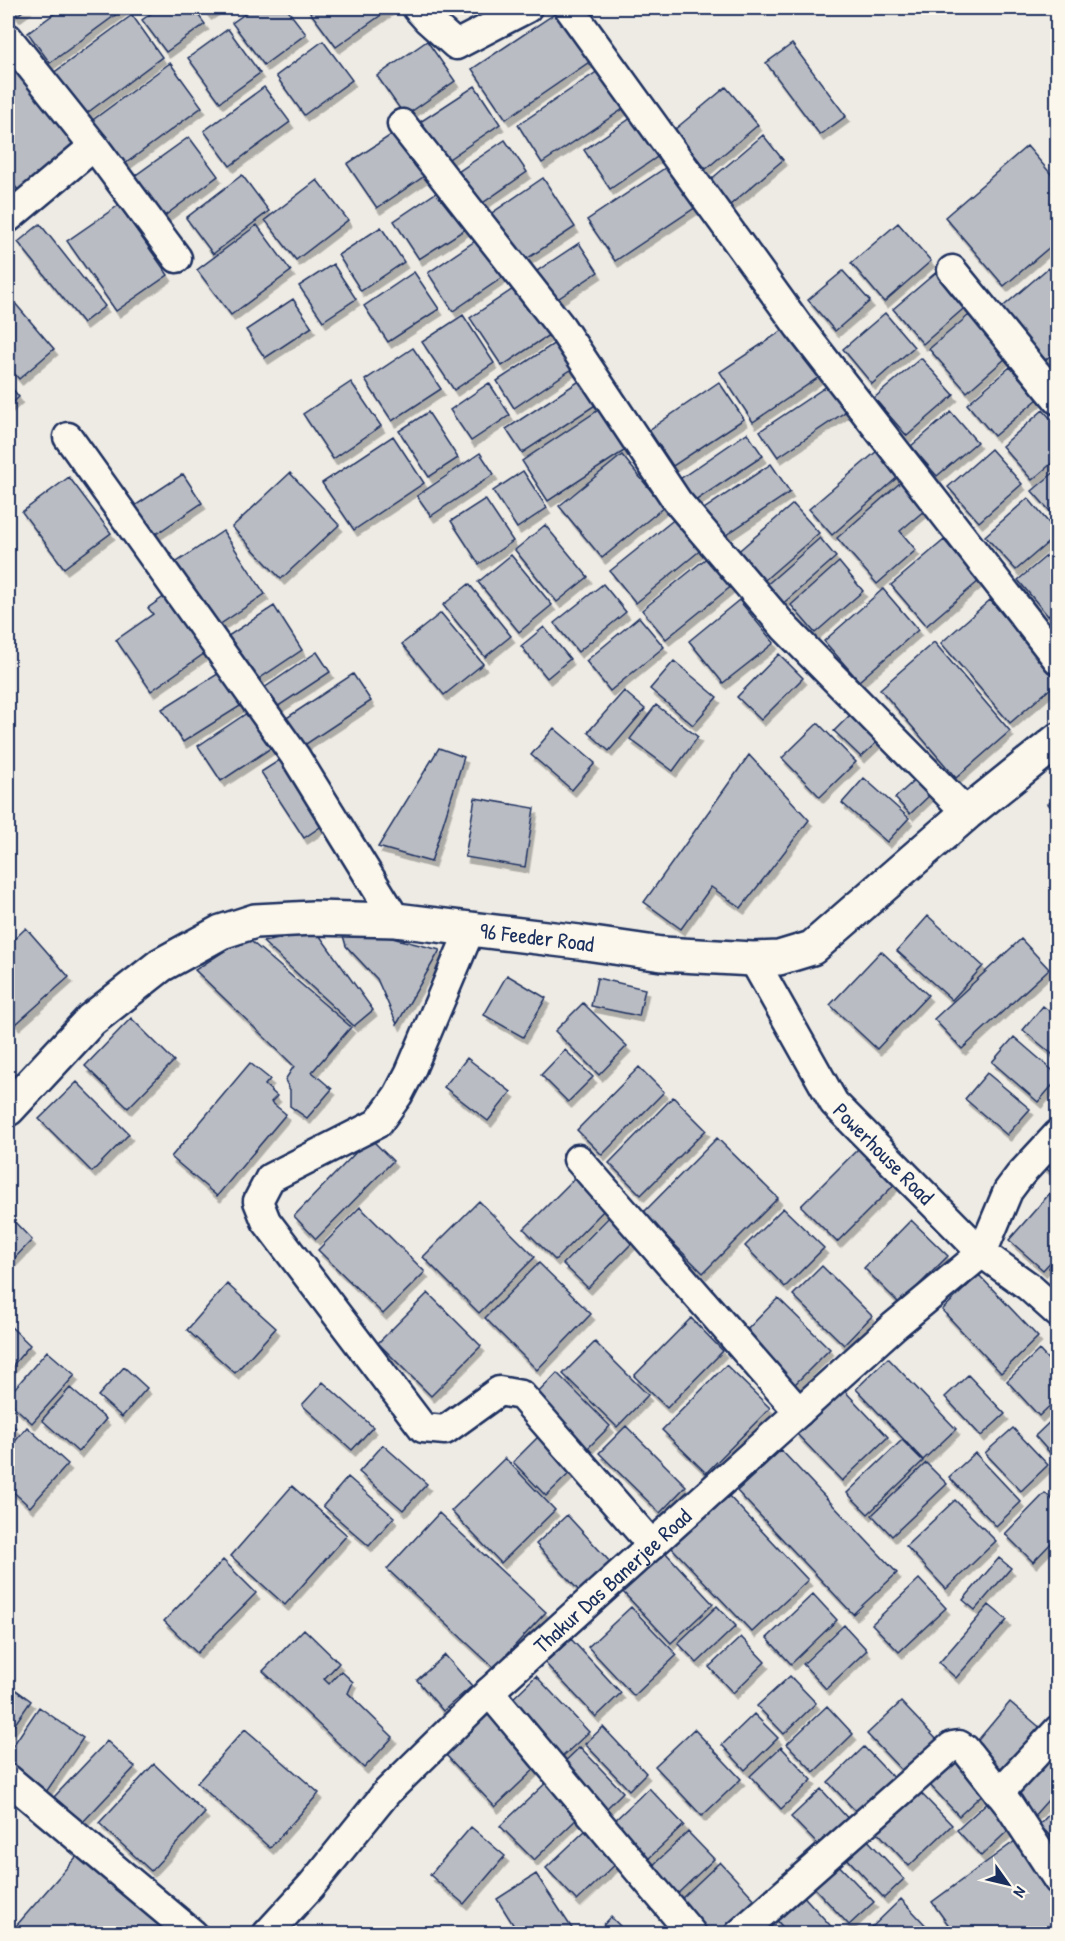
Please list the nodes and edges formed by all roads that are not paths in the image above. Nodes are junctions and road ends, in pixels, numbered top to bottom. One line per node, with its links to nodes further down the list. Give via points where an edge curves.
1 (417, 8): 2 (street, via 456,45)
2 (527, 8)
3 (569, 8): 12 (street, via 799,327)
4 (8, 38): 6 (street)
5 (402, 124): 14 (street, via 561,327 677,501 785,628)
6 (94, 146): 7 (street); 8 (street)
7 (8, 218)
8 (177, 258)
9 (952, 270): 10 (street)
10 (1058, 400)
11 (68, 437): 15 (street, via 295,756)
12 (1058, 660)
13 (1058, 740): 14 (main road, 96 Feeder Road)
14 (967, 813): 17 (main road, 96 Feeder Road, via 812,948 779,958)
15 (396, 920): 16 (main road, 96 Feeder Road); 18 (main road, 96 Feeder Road, via 255,921 220,932 161,965 91,1020)
16 (470, 930): 17 (main road, 96 Feeder Road, via 662,954); 24 (street, via 399,1095 378,1123 270,1178 258,1201 266,1221 423,1428 445,1430 499,1391 521,1395)
17 (753, 959): 21 (street, Powerhouse Road, via 834,1103)
18 (8, 1109)
19 (1058, 1134): 21 (street, via 1008,1191)
20 (578, 1159): 23 (street)
21 (982, 1253): 22 (street, Powerhouse Road); 23 (street, Thakur Das Banerjee Road)
22 (1058, 1313)
23 (799, 1412): 24 (street, Thakur Das Banerjee Road)
24 (652, 1545): 25 (street, Thakur Das Banerjee Road)
25 (489, 1692): 31 (street, Thakur Das Banerjee Road, via 387,1792); 32 (street)
26 (1058, 1730): 28 (street)
27 (8, 1779): 30 (street)
28 (999, 1793): 29 (street); 33 (street, via 965,1749 952,1746)
29 (1058, 1880)
30 (194, 1934)
31 (267, 1934)
32 (692, 1934)
33 (739, 1934)

